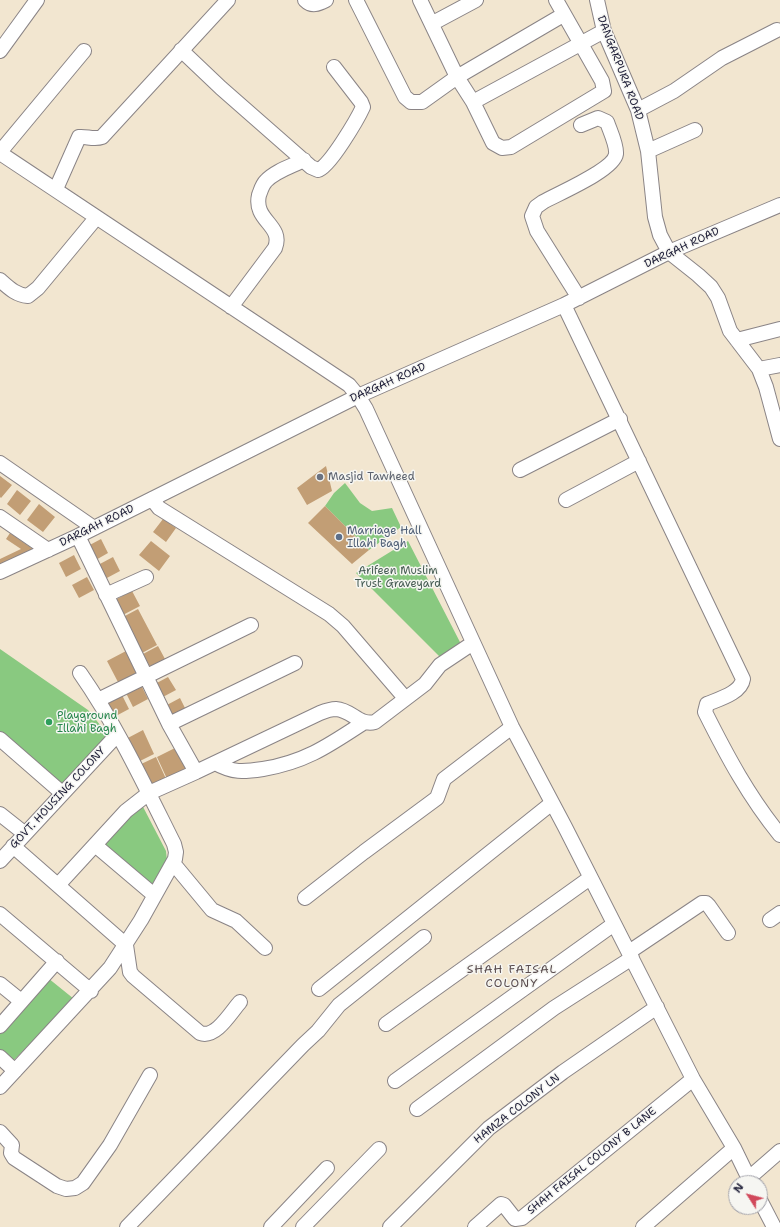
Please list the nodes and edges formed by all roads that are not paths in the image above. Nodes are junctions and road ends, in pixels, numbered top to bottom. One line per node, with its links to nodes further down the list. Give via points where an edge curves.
1 (37, 0): 16 (street)
2 (228, 0): 15 (street)
3 (305, 0): 4 (street, via 316,5)
4 (326, 0)
5 (356, 0): 19 (street, via 406,97 411,102 422,102)
6 (420, 0): 11 (street)
7 (476, 0): 11 (street)
8 (556, 0): 10 (street)
9 (597, 0): 13 (street, DANGARPURA ROAD)
10 (563, 15): 14 (street); 19 (street)
11 (433, 24): 19 (street)
12 (777, 30): 21 (street, via 722,58 674,92)
13 (604, 31): 14 (street); 21 (street, DANGARPURA ROAD)
14 (581, 43): 20 (street); 20 (street, via 602,80 604,91 511,147 502,148 492,143)
15 (182, 50): 26 (street, via 221,88); 27 (street, via 102,137 78,138)
16 (0, 51)
17 (84, 51): 24 (street)
18 (334, 67): 26 (street, via 361,102 362,107 321,170 314,169)
19 (457, 77): 20 (street)
20 (473, 102)
21 (638, 110): 25 (street, DANGARPURA ROAD)
22 (580, 125): 32 (street, via 598,118 608,122 616,150 614,160 602,170 543,202 536,207 532,216 537,231)
23 (695, 130): 25 (street)
24 (0, 152): 27 (street)
25 (648, 152): 30 (street, DANGARPURA ROAD, via 655,217 660,235)
26 (304, 160): 34 (street, via 271,177 261,188 258,208 277,233 278,240 275,248)
27 (56, 189): 29 (street)
28 (780, 205): 30 (street, DARGAH ROAD)
29 (96, 218): 31 (street, via 38,288 28,296 21,296); 34 (street)
30 (669, 252): 32 (street, DARGAH ROAD); 36 (street, via 711,287 718,298 730,331)
31 (0, 280)
32 (579, 298): 33 (street, DARGAH ROAD)
33 (564, 305): 39 (street, DARGAH ROAD); 40 (street)
34 (231, 307): 39 (street, via 348,385)
35 (780, 329): 36 (street)
36 (737, 340): 38 (street)
37 (780, 365): 38 (street)
38 (759, 369): 41 (street)
39 (358, 396): 45 (street, DARGAH ROAD); 55 (street)
40 (620, 419): 42 (street); 44 (street)
41 (780, 439)
42 (639, 460): 46 (street); 73 (street, via 743,679 738,689 707,704 705,712 740,780)
43 (0, 463): 48 (street)
44 (520, 470)
45 (152, 499): 48 (street, DARGAH ROAD); 59 (street, via 159,508 329,614 343,626)
46 (566, 500)
47 (0, 517): 50 (street)
48 (94, 528): 49 (street, DARGAH ROAD)
49 (78, 536): 50 (street, DARGAH ROAD); 53 (street)
50 (48, 550): 51 (street, DARGAH ROAD)
51 (0, 572)
52 (146, 577): 53 (street)
53 (106, 595): 58 (street)
54 (251, 626): 58 (street)
55 (473, 643): 59 (street, via 440,665 424,684); 63 (street)
56 (295, 663): 62 (street)
57 (80, 673): 60 (street)
58 (146, 676): 60 (street); 62 (street)
59 (405, 698): 61 (street, via 375,722)
60 (98, 700): 64 (street)
61 (363, 723): 66 (street, via 323,750 290,763 257,770 234,771); 66 (street, via 338,709 320,713)
62 (169, 724): 67 (street)
63 (512, 727): 70 (street); 81 (street, via 444,779 437,798)
64 (117, 735): 68 (street, GOVT. HOUSING COLONY); 69 (street)
65 (0, 740): 68 (street)
66 (215, 763): 67 (street)
67 (196, 772): 69 (street)
68 (62, 793): 72 (street, GOVT. HOUSING COLONY)
69 (148, 793): 74 (street, via 133,804); 77 (street, via 174,844 176,852)
70 (552, 803): 78 (street); 91 (street)
71 (0, 814): 72 (street)
72 (24, 833): 75 (street, GOVT. HOUSING COLONY)
73 (780, 835)
74 (95, 845): 79 (street); 80 (street)
75 (13, 846): 76 (street, GOVT. HOUSING COLONY); 79 (street)
76 (0, 862)
77 (173, 863): 80 (street); 87 (street, via 212,910 236,921)
78 (590, 878): 83 (street); 96 (street)
79 (59, 884): 86 (street)
80 (154, 895): 86 (street)
81 (305, 898)
82 (0, 914): 89 (street)
83 (614, 924): 88 (street); 102 (street)
84 (728, 933): 88 (street, via 709,906 702,903)
85 (424, 937): 113 (street, via 339,1005 318,1031)
86 (126, 944): 92 (street, via 110,968); 94 (street, via 130,972 133,976 200,1033 210,1034)
87 (265, 948)
88 (630, 955): 95 (street); 104 (street)
89 (57, 961): 92 (street); 93 (street)
90 (0, 984): 93 (street)
91 (319, 989)
92 (90, 990): 99 (street)
93 (21, 1001): 97 (street)
94 (240, 1002)
95 (657, 1007): 101 (street); 116 (street, HAMZA COLONY LN, via 563,1072 489,1128)
96 (386, 1024)
97 (0, 1026)
98 (0, 1057): 99 (street)
99 (15, 1071): 103 (street)
100 (150, 1075): 105 (street, via 110,1145 83,1184 75,1188 66,1189 50,1183 14,1158 12,1145)
101 (693, 1079): 106 (street); 117 (street, SHAH FAISAL COLONY B LANE, via 522,1218 515,1219 504,1205 500,1204)
102 (395, 1081)
103 (0, 1087)
104 (418, 1109)
105 (0, 1132)
106 (734, 1148): 110 (street); 118 (street)
107 (379, 1149): 115 (street)
108 (780, 1151): 111 (street)
109 (327, 1168): 114 (street)
110 (747, 1175)
111 (756, 1175)
112 (768, 1215): 119 (street)
113 (127, 1227)
114 (271, 1227)
115 (303, 1227)
116 (390, 1227)
117 (475, 1227)
118 (643, 1227)
119 (774, 1227)

